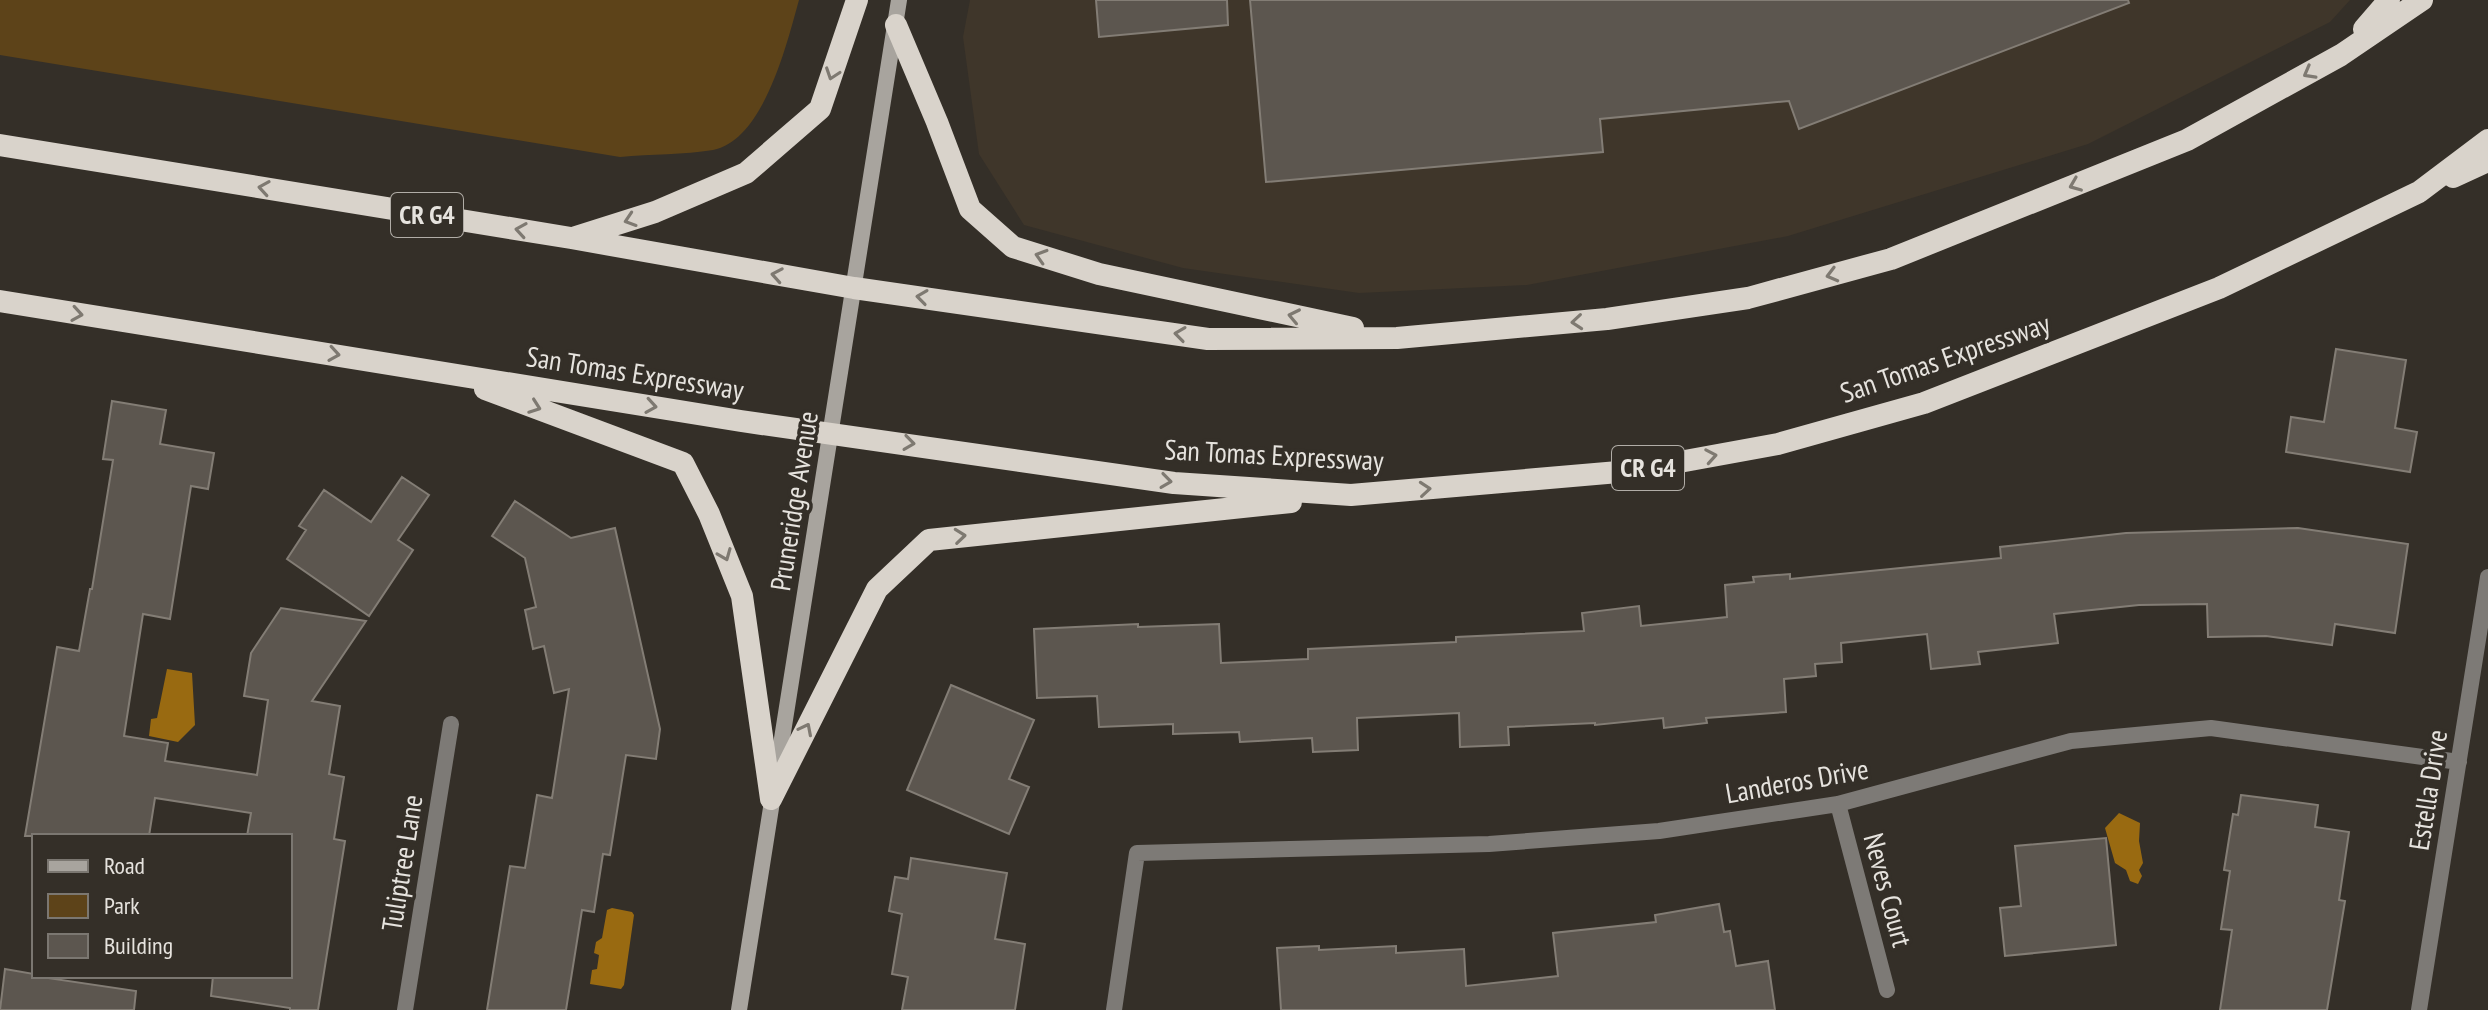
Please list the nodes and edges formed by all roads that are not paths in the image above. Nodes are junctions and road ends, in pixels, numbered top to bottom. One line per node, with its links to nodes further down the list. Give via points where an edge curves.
1 (857, 0): 11 (highway, one-way to 11, via 820,109 746,173 655,212)
2 (899, 0): 5 (main road, Pruneridge Avenue)
3 (2389, 0): 6 (highway)
4 (2422, 0): 6 (highway, CR G4)
5 (896, 25): 12 (main road, Pruneridge Avenue); 14 (highway, one-way to 5, via 1099,274 1013,247 970,209)
6 (2341, 55): 14 (highway, CR G4, one-way to 14, via 2187,140 1891,259 1748,298 1607,319)
7 (2488, 140): 10 (highway, San Tomas Expressway / CR G4)
8 (0, 145): 11 (highway, CR G4, one-way to 8)
9 (2488, 161): 10 (highway)
10 (2419, 192): 17 (highway, San Tomas Expressway / CR G4, one-way to 10, via 1630,471 1778,444 1924,403 2219,288)
11 (571, 238): 12 (highway, CR G4, one-way to 11)
12 (854, 288): 14 (highway, CR G4, one-way to 12, via 1208,339); 16 (main road, Pruneridge Avenue)
13 (0, 301): 15 (highway, San Tomas Expressway / CR G4, one-way to 15)
14 (1397, 338)
15 (435, 371): 16 (highway, San Tomas Expressway / CR G4, one-way to 16); 21 (highway, one-way to 21, via 683,463 742,596)
16 (832, 433): 17 (highway, San Tomas Expressway / CR G4, one-way to 17, via 1174,483); 21 (main road, Pruneridge Avenue)
17 (1351, 495): 21 (highway, one-way to 17, via 877,589 929,540)
18 (2488, 577): 20 (street, Estella Drive)
19 (451, 724): 24 (street, Tuliptree Lane)
20 (2459, 762): 22 (street, Landeros Drive, via 2211,728 2071,741); 27 (street, Estella Drive)
21 (771, 799): 25 (main road, Pruneridge Avenue)
22 (1838, 804): 23 (street, Neves Court); 26 (street, Landeros Drive, via 1659,831 1489,844 1137,853)
23 (1887, 990)
24 (405, 1010)
25 (739, 1010)
26 (1114, 1010)
27 (2419, 1010)

